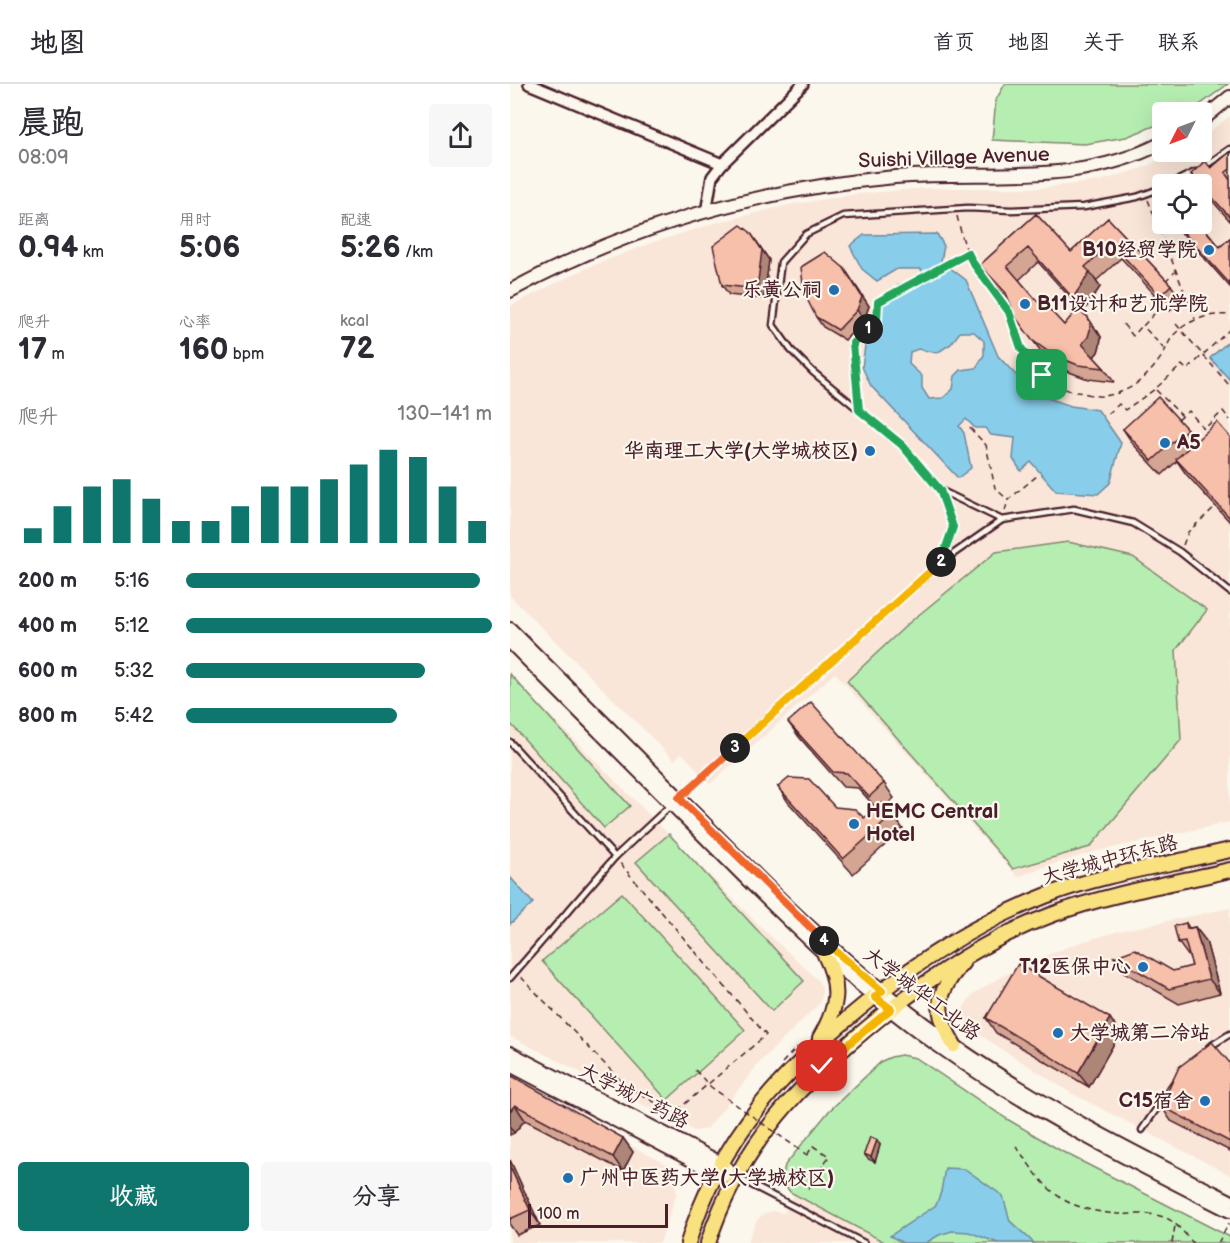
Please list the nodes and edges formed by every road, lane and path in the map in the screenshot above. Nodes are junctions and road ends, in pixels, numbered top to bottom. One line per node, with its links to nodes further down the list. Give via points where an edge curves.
1 (529, 84): 7 (street)
2 (803, 84): 7 (street)
3 (1230, 97): 4 (main road)
4 (1212, 112)
5 (1152, 147): 17 (main road, Suishi Village Avenue, via 1128,158 1069,172 898,177 818,186 752,199 635,234)
6 (1230, 149): 8 (lane)
7 (722, 164): 11 (street, via 712,177)
8 (1190, 174)
9 (1152, 192): 12 (lane, via 1084,207)
10 (1146, 196): 14 (path)
11 (707, 207)
12 (956, 209): 13 (path); 29 (lane, via 843,216 806,234 781,262 773,325 813,372)
13 (968, 253): 25 (path, via 1009,312 1021,348 1042,375 1070,391 1103,396 1132,388 1148,375); 29 (path, via 878,302 877,321 853,343)
14 (1176, 271): 15 (path); 19 (path)
15 (1162, 283)
16 (1155, 289): 22 (path, via 1154,314)
17 (510, 291)
18 (1230, 315): 19 (path)
19 (1196, 319): 24 (path)
20 (1123, 324): 22 (path, via 1133,336)
21 (1176, 324): 24 (path)
22 (1143, 326): 25 (path)
23 (1230, 329): 26 (path)
24 (1181, 330): 25 (path); 26 (path)
25 (1165, 351)
26 (1202, 356): 27 (path); 28 (path, via 1187,370 1182,365)
27 (1230, 387)
28 (1155, 389): 30 (path, via 1125,410 1119,404); 31 (path)
29 (859, 410): 36 (lane, via 902,445)
30 (1108, 414)
31 (1183, 417): 32 (path, via 1189,411 1204,429 1223,411); 33 (path)
32 (1230, 420)
33 (1177, 421)
34 (970, 428): 37 (path, via 986,445 995,488)
35 (1038, 475): 37 (path)
36 (940, 490): 39 (lane); 41 (lane, via 953,527)
37 (1008, 500): 39 (path)
38 (1216, 506): 40 (path, via 1188,532)
39 (1002, 520): 40 (lane, via 1074,509 1133,523); 41 (lane)
40 (1180, 552): 42 (lane)
41 (943, 561): 46 (lane)
42 (1230, 592)
43 (510, 629): 46 (main road, 大学城华工北路)
44 (510, 642): 46 (main road, 大学城华工北路)
45 (510, 742): 48 (lane)
46 (675, 801): 48 (lane); 51 (main road, 大学城华工北路); 54 (main road, 大学城华工北路)
47 (1230, 850): 54 (main road, 大学城中环东路, via 1121,873 1038,899 957,938)
48 (615, 857): 52 (lane); 52 (path, via 766,1035 674,1113 626,1086)
49 (1230, 870): 50 (main road, 大学城中环东路, via 1082,904 1024,926)
50 (972, 953): 55 (main road, 大学城中环东路); 58 (main road, via 947,983 939,1002 942,1024)
51 (825, 955): 54 (main road, 大学城华工北路); 57 (main road, via 835,980 836,999)
52 (515, 971): 53 (lane)
53 (510, 978)
54 (878, 994): 55 (main road, 大学城华工北路); 57 (main road, 大学城中环东路)
55 (894, 1006): 58 (main road, 大学城华工北路); 67 (main road, 大学城中环东路, via 800,1088 764,1132); 70 (main road, 大学城华工北路, via 981,1074 1052,1119)
56 (1230, 1034): 60 (lane)
57 (816, 1045): 66 (main road, 大学城中环东路, via 775,1086 741,1130)
58 (954, 1045): 69 (main road, 大学城华工北路, via 1071,1119)
59 (510, 1053): 66 (main road, 大学城广药路)
60 (1203, 1053)
61 (510, 1065): 66 (main road, 大学城广药路)
62 (695, 1070): 68 (path, bridge, via 711,1087 807,1155 813,1146 829,1156)
63 (1179, 1077): 64 (lane)
64 (1142, 1130)
65 (1016, 1146): 72 (path, via 1037,1176 1068,1202 1099,1212 1163,1217)
66 (719, 1168): 67 (main road, 大学城广药路); 73 (main road, 大学城中环东路)
67 (736, 1177): 74 (main road, 大学城中环东路); 75 (lane, 大学城广药路)
68 (807, 1191)
69 (1230, 1201)
70 (1230, 1211)
71 (1230, 1221): 78 (path)
72 (1175, 1225): 76 (path); 77 (path)
73 (688, 1243)
74 (708, 1243)
75 (864, 1243)
76 (1172, 1243)
77 (1192, 1243)
78 (1218, 1243)

